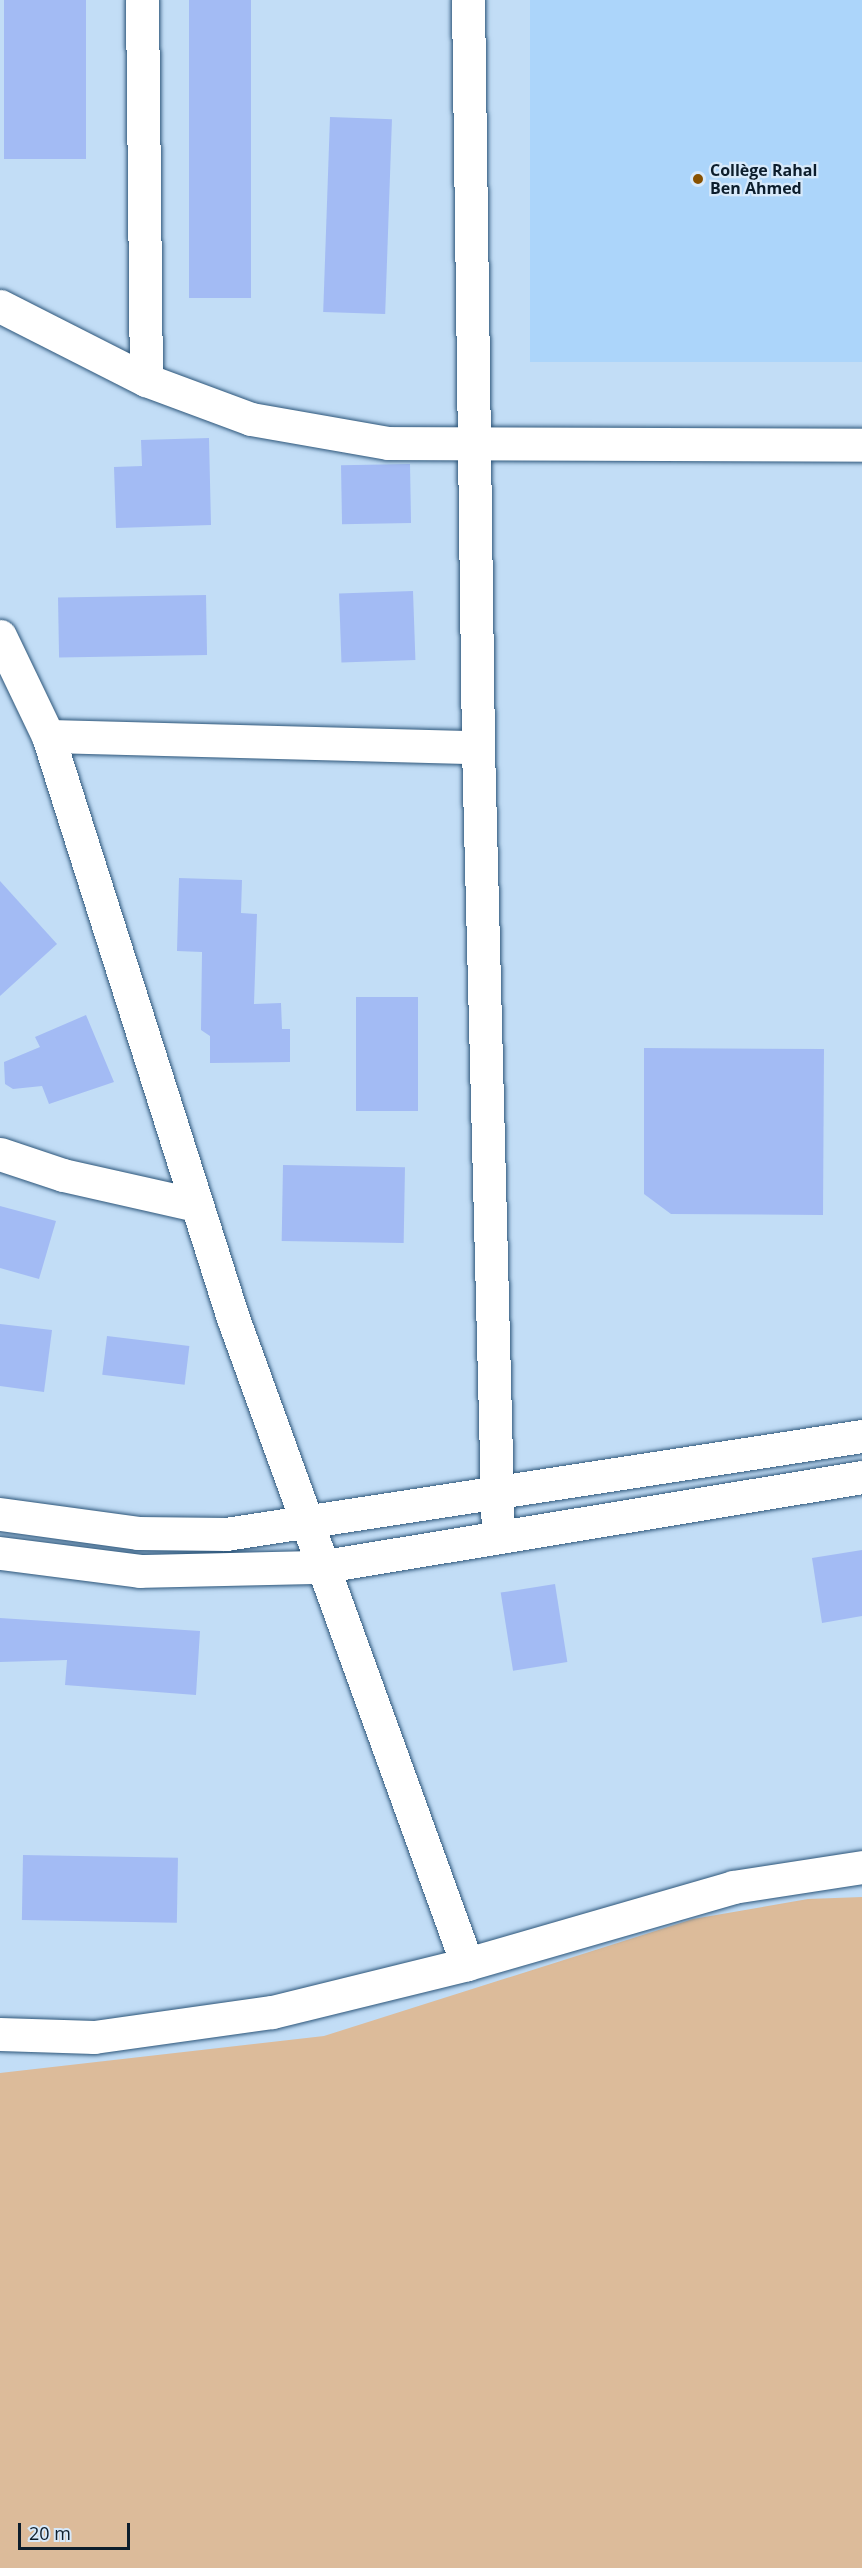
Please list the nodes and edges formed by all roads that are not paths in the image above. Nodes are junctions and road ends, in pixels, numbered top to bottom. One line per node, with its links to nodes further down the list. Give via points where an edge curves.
1 (142, 0): 4 (street)
2 (468, 0): 5 (street)
3 (0, 306): 4 (street)
4 (146, 380): 5 (street, via 252,419 388,443)
5 (475, 444): 6 (street); 9 (street)
6 (862, 445)
7 (0, 636): 8 (street)
8 (48, 736): 9 (street); 11 (street)
9 (478, 747): 14 (street)
10 (0, 1154): 11 (street, via 63,1175)
11 (196, 1205): 16 (street)
12 (862, 1436): 14 (street)
13 (862, 1477): 18 (street)
14 (495, 1493): 16 (street); 18 (street)
15 (0, 1514): 17 (street)
16 (304, 1525): 17 (street, via 226,1534); 21 (street)
17 (74, 1526): 20 (street)
18 (498, 1537): 21 (street)
19 (0, 1553): 20 (street)
20 (69, 1564): 21 (street, via 140,1571)
21 (319, 1567): 23 (street)
22 (862, 1867): 23 (street, via 733,1887)
23 (467, 1964): 24 (street, via 272,2012 94,2037)
24 (0, 2034)

